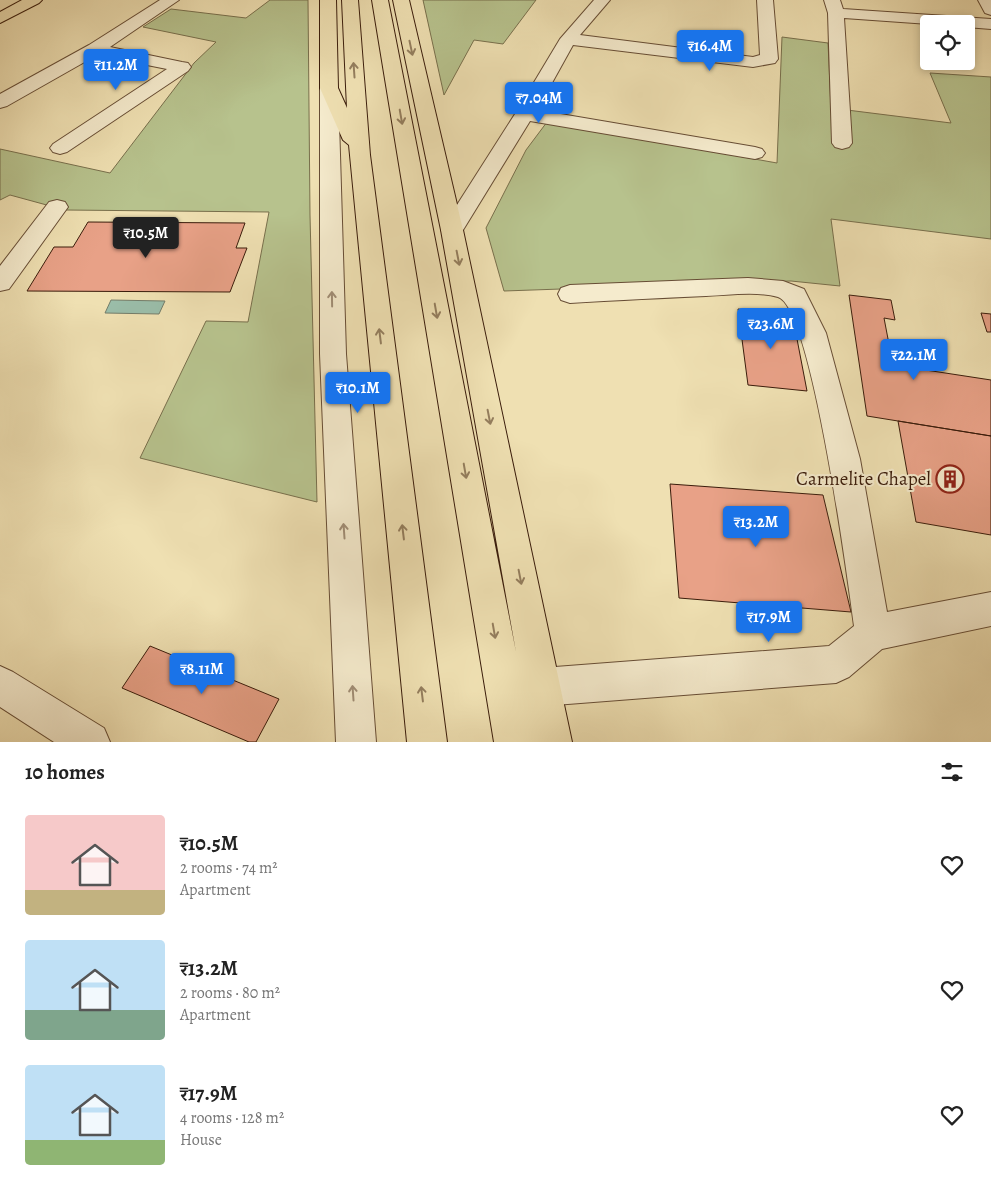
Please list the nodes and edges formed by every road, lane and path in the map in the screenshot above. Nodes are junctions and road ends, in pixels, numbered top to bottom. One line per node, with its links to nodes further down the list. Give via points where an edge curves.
1 (34, 0): 12 (main road)
2 (171, 0): 15 (street)
3 (328, 0): 16 (main road)
4 (350, 0): 22 (main road, one-way to 4)
5 (380, 0): 34 (main road, one-way to 34)
6 (401, 0): 24 (main road, one-way to 24)
7 (602, 0): 14 (street)
8 (765, 0): 14 (street, via 769,59 752,62)
9 (986, 0): 11 (street)
10 (834, 7): 13 (street); 19 (street)
11 (991, 10)
12 (0, 18)
13 (991, 24)
14 (568, 39): 18 (street)
15 (95, 49): 17 (street); 20 (street, via 182,67)
16 (329, 88): 22 (main road); 32 (street, one-way to 16, via 333,354)
17 (0, 102)
18 (525, 114): 21 (street); 24 (street)
19 (842, 143)
20 (60, 148)
21 (755, 153)
22 (360, 155): 33 (main road, one-way to 22)
23 (57, 207): 25 (street)
24 (452, 230): 30 (main road, one-way to 30)
25 (0, 283)
26 (570, 294): 28 (street, via 748,286 783,289 795,295 812,334 844,458)
27 (991, 609): 28 (street)
28 (873, 633): 30 (street, via 836,664)
29 (0, 685): 31 (street)
30 (542, 687): 35 (main road)
31 (90, 742)
32 (356, 742)
33 (427, 742)
34 (514, 742)
35 (552, 742)

